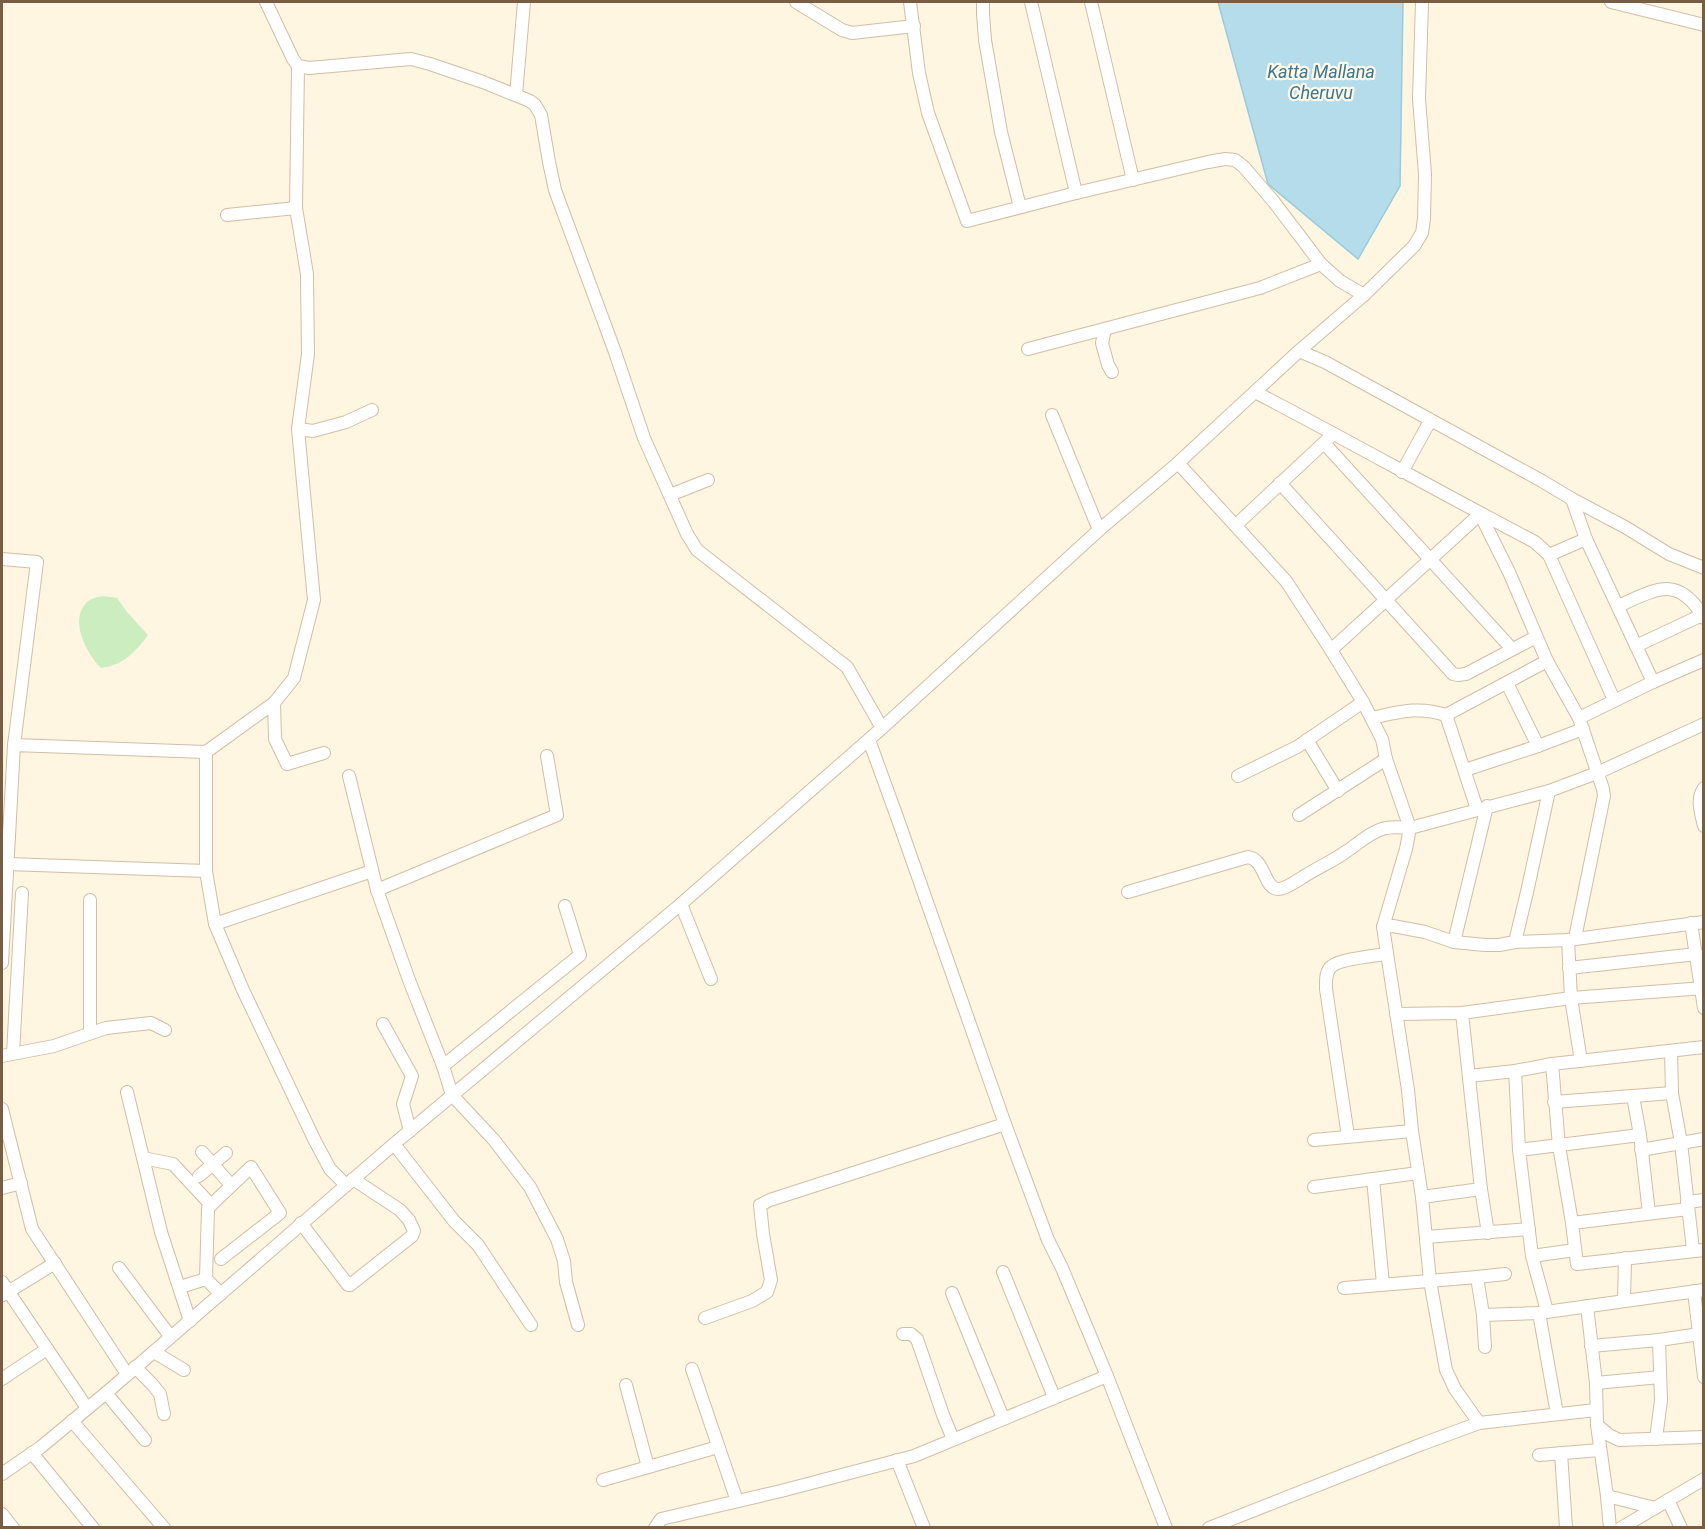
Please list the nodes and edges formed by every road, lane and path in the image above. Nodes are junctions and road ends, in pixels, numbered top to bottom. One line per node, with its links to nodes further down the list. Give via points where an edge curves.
1 (266, 2): 12 (street)
2 (524, 2): 13 (street)
3 (796, 2): 11 (street, via 852,33)
4 (910, 2): 11 (street)
5 (983, 2): 16 (street, via 1000,132)
6 (1031, 2): 15 (street)
7 (1091, 2): 14 (street)
8 (1422, 2): 20 (street, via 1422,233 1414,246)
9 (1611, 2): 10 (street)
10 (1704, 25)
11 (914, 26): 16 (street, via 928,113 967,221)
12 (298, 66): 13 (street, via 411,59); 17 (street)
13 (516, 95): 35 (street, via 535,105 541,115 555,190 644,438)
14 (1133, 180): 15 (street); 19 (street, via 1208,162 1234,160 1274,202)
15 (1076, 193): 16 (street)
16 (1020, 207)
17 (296, 208): 18 (street); 29 (street, via 307,274 308,354)
18 (227, 215)
19 (1321, 264): 20 (street); 21 (street, via 1260,288)
20 (1364, 295): 23 (street)
21 (1105, 328): 22 (street); 24 (street, via 1102,343)
22 (1028, 349)
23 (1299, 351): 25 (street); 28 (street)
24 (1112, 372)
25 (1255, 392): 30 (street, via 1299,415); 31 (street)
26 (372, 410): 29 (street, via 313,431)
27 (1052, 415): 39 (street)
28 (1430, 421): 32 (street); 36 (street)
29 (298, 429): 58 (street, via 314,600 294,678)
30 (1328, 439): 32 (street); 34 (street); 42 (street)
31 (1178, 463): 38 (street); 39 (street)
32 (1402, 472): 37 (street)
33 (708, 480): 35 (street)
34 (1280, 483): 38 (street); 45 (street)
35 (670, 495): 63 (street, via 697,550 847,667)
36 (1572, 500): 40 (street); 44 (street, via 1669,554)
37 (1480, 514): 41 (street, via 1535,542); 42 (street); 48 (street)
38 (1236, 525): 51 (street, via 1286,581)
39 (1099, 530): 63 (street)
40 (1586, 539): 41 (street); 46 (street)
41 (1549, 555): 56 (street)
42 (1429, 558): 45 (street); 50 (street)
43 (2, 559): 66 (street, via 37,562)
44 (1704, 568)
45 (1385, 600): 50 (street, via 1453,674 1466,674); 51 (street)
46 (1618, 606): 47 (street, via 1656,589 1669,589 1689,597); 49 (street)
47 (1703, 617): 49 (street)
48 (1536, 637): 50 (street); 53 (street)
49 (1636, 646): 54 (street)
50 (1512, 649)
51 (1330, 650): 57 (street)
52 (1704, 660): 54 (street)
53 (1547, 661): 55 (street); 61 (street)
54 (1653, 682): 56 (street)
55 (1507, 683): 59 (street); 67 (street)
56 (1614, 700): 61 (street)
57 (1364, 702): 60 (street); 65 (street)
58 (274, 703): 68 (street); 69 (street, via 275,739 287,764)
59 (1446, 715): 60 (street, via 1420,709); 72 (street)
60 (1372, 718): 71 (street)
61 (1581, 724): 67 (street); 73 (street)
62 (1704, 724): 73 (street)
63 (882, 728): 64 (street)
64 (868, 740): 91 (street); 126 (street)
65 (1307, 740): 75 (street); 77 (street)
66 (14, 745): 68 (street); 83 (street)
67 (1538, 746): 72 (street)
68 (206, 752): 85 (street)
69 (324, 753)
70 (547, 756): 87 (street, via 557,815)
71 (1386, 759): 77 (street); 82 (street)
72 (1465, 770): 79 (street)
73 (1597, 773): 78 (street); 96 (street, via 1604,796)
74 (348, 776): 86 (street)
75 (1238, 776)
76 (1704, 788): 81 (street, via 1699,801)
77 (1338, 791): 80 (street)
78 (1549, 791): 79 (street); 98 (street)
79 (1482, 808): 82 (street); 97 (street)
80 (1299, 815)
81 (1704, 826)
82 (1410, 828): 88 (street, via 1380,829 1278,889 1270,885 1257,861 1248,857); 95 (street)
83 (5, 834): 84 (street)
84 (5, 863): 85 (street); 101 (street)
85 (206, 871): 94 (street)
86 (372, 871): 87 (street); 94 (street)
87 (377, 890): 117 (street)
88 (1128, 892)
89 (22, 893): 114 (street)
90 (90, 900): 111 (street)
91 (681, 904): 103 (street); 122 (street)
92 (565, 906): 117 (street, via 580,955)
93 (1697, 922): 96 (street); 100 (street)
94 (215, 924): 145 (street, via 315,1142 330,1169)
95 (1383, 927): 97 (street, via 1414,930); 99 (street)
96 (1571, 939): 98 (street); 102 (street)
97 (1454, 942): 98 (street)
98 (1515, 942)
99 (1386, 954): 108 (street); 130 (street, via 1339,963 1327,972 1326,989)
100 (1696, 954): 102 (street); 104 (street)
101 (2, 963)
102 (1569, 968): 105 (street)
103 (711, 979)
104 (1702, 988): 105 (street); 106 (street)
105 (1571, 998): 107 (street); 115 (street)
106 (1704, 1008)
107 (1462, 1013): 108 (street); 119 (street)
108 (1396, 1014): 128 (street)
109 (382, 1024): 127 (street, via 412,1076 403,1104)
110 (165, 1030): 111 (street, via 151,1023)
111 (90, 1033): 114 (street, via 54,1046)
112 (1704, 1047): 113 (street)
113 (1671, 1051): 115 (street); 121 (street)
114 (7, 1054)
115 (1581, 1061): 116 (street)
116 (1552, 1064): 118 (street); 124 (street)
117 (443, 1066): 122 (street)
118 (1515, 1071): 119 (street); 136 (street)
119 (1469, 1076): 150 (street)
120 (127, 1092): 140 (street)
121 (1672, 1093): 123 (street); 133 (street)
122 (452, 1095): 127 (street); 187 (street, via 530,1187 557,1239)
123 (1633, 1096): 124 (street); 129 (street)
124 (1554, 1102): 135 (street)
125 (2, 1109): 146 (street)
126 (1005, 1124): 184 (street, via 760,1205 771,1280 767,1292); 200 (street, via 1048,1240)
127 (410, 1131): 134 (street)
128 (1412, 1131): 130 (street); 142 (street)
129 (1640, 1135): 135 (street); 137 (street)
130 (1348, 1136): 132 (street)
131 (1704, 1139): 133 (street)
132 (1314, 1140)
133 (1681, 1143): 137 (street); 154 (street)
134 (394, 1144): 145 (street); 186 (street, via 454,1221 478,1245)
135 (1559, 1146): 136 (street); 157 (street)
136 (1519, 1150): 158 (street)
137 (1641, 1150): 155 (street)
138 (202, 1152): 141 (street)
139 (226, 1152): 141 (street)
140 (143, 1158): 153 (street, via 173,1164); 174 (street, via 161,1232)
141 (213, 1164): 143 (street); 147 (street)
142 (1418, 1173): 144 (street); 151 (street)
143 (199, 1176)
144 (1372, 1179): 148 (street); 173 (street)
145 (350, 1182): 156 (street); 156 (street, via 405,1214 414,1231 412,1236 350,1285)
146 (21, 1183): 149 (street); 166 (street, via 32,1229)
147 (231, 1185): 153 (street); 165 (street, via 251,1167 280,1213)
148 (1314, 1187)
149 (2, 1188)
150 (1481, 1190): 151 (street); 159 (street)
151 (1422, 1197): 160 (street)
152 (1704, 1200): 154 (street)
153 (211, 1205): 171 (street)
154 (1688, 1205): 155 (street); 162 (street)
155 (1649, 1213): 157 (street)
156 (301, 1223): 179 (street)
157 (1572, 1223): 161 (street)
158 (1529, 1229): 159 (street); 163 (street)
159 (1488, 1233): 160 (street)
160 (1425, 1237): 172 (street)
161 (1575, 1250): 163 (street); 164 (street, via 1577,1264)
162 (1698, 1250): 164 (street)
163 (1532, 1257): 182 (street)
164 (1625, 1258): 180 (street)
165 (221, 1259)
166 (55, 1263): 176 (street); 197 (street)
167 (119, 1268): 190 (street)
168 (1003, 1272): 206 (street)
169 (1505, 1274): 170 (street)
170 (1477, 1277): 172 (street); 183 (street)
171 (206, 1279): 174 (street); 179 (street)
172 (1430, 1281): 173 (street); 213 (street, via 1446,1370)
173 (1383, 1284): 175 (street)
174 (180, 1287): 185 (street)
175 (1344, 1288)
176 (4, 1290): 194 (street)
177 (1699, 1291): 180 (street); 189 (street)
178 (951, 1293): 211 (street)
179 (221, 1294): 185 (street)
180 (1624, 1301): 181 (street)
181 (1587, 1306): 182 (street); 192 (street)
182 (1543, 1312): 183 (street); 210 (street)
183 (1483, 1315): 193 (street)
184 (705, 1318)
185 (190, 1321): 190 (street)
186 (531, 1325)
187 (578, 1325)
188 (903, 1334): 216 (street, via 917,1339)
189 (1700, 1334): 191 (street); 199 (street)
190 (170, 1336): 195 (street)
191 (1659, 1340): 192 (street); 201 (street)
192 (1591, 1346): 203 (street)
193 (1485, 1347)
194 (47, 1349): 202 (street); 207 (street)
195 (154, 1352): 197 (street); 198 (street)
196 (692, 1369): 219 (street)
197 (131, 1370): 205 (street); 209 (street, via 160,1394)
198 (184, 1370)
199 (1703, 1370)
200 (1107, 1376): 206 (street); 240 (street)
201 (1660, 1377): 203 (street); 217 (street)
202 (2, 1379)
203 (1596, 1383): 208 (street)
204 (626, 1385): 225 (street)
205 (106, 1393): 207 (street); 218 (street)
206 (1054, 1397): 211 (street)
207 (87, 1408): 212 (street)
208 (1596, 1410): 210 (street); 214 (street)
209 (164, 1414)
210 (1557, 1414): 213 (street)
211 (1003, 1418): 216 (street)
212 (72, 1421): 221 (street); 237 (street)
213 (1479, 1423): 234 (street)
214 (1597, 1425): 217 (street, via 1619,1440); 220 (street)
215 (1704, 1437): 217 (street)
216 (953, 1439): 224 (street)
217 (1656, 1439)
218 (145, 1440)
219 (718, 1447): 225 (street); 231 (street)
220 (1600, 1450): 222 (street); 229 (street)
221 (32, 1453): 226 (street); 236 (street)
222 (1562, 1453): 223 (street); 242 (street)
223 (1539, 1455)
224 (897, 1460): 231 (street); 239 (street)
225 (648, 1467): 228 (street)
226 (2, 1474)
227 (1704, 1479): 230 (street)
228 (603, 1480)
229 (1607, 1496): 232 (street); 243 (street)
230 (1668, 1500): 232 (street); 245 (street)
231 (736, 1501): 238 (street, via 661,1519)
232 (1655, 1508): 244 (street)
233 (2, 1514): 235 (street)
234 (1235, 1523): 241 (street)
235 (13, 1527)
236 (93, 1527)
237 (164, 1527)
238 (655, 1527)
239 (924, 1527)
240 (1166, 1527)
241 (1209, 1527)
242 (1566, 1527)
243 (1610, 1527)
244 (1621, 1527)
245 (1681, 1527)

